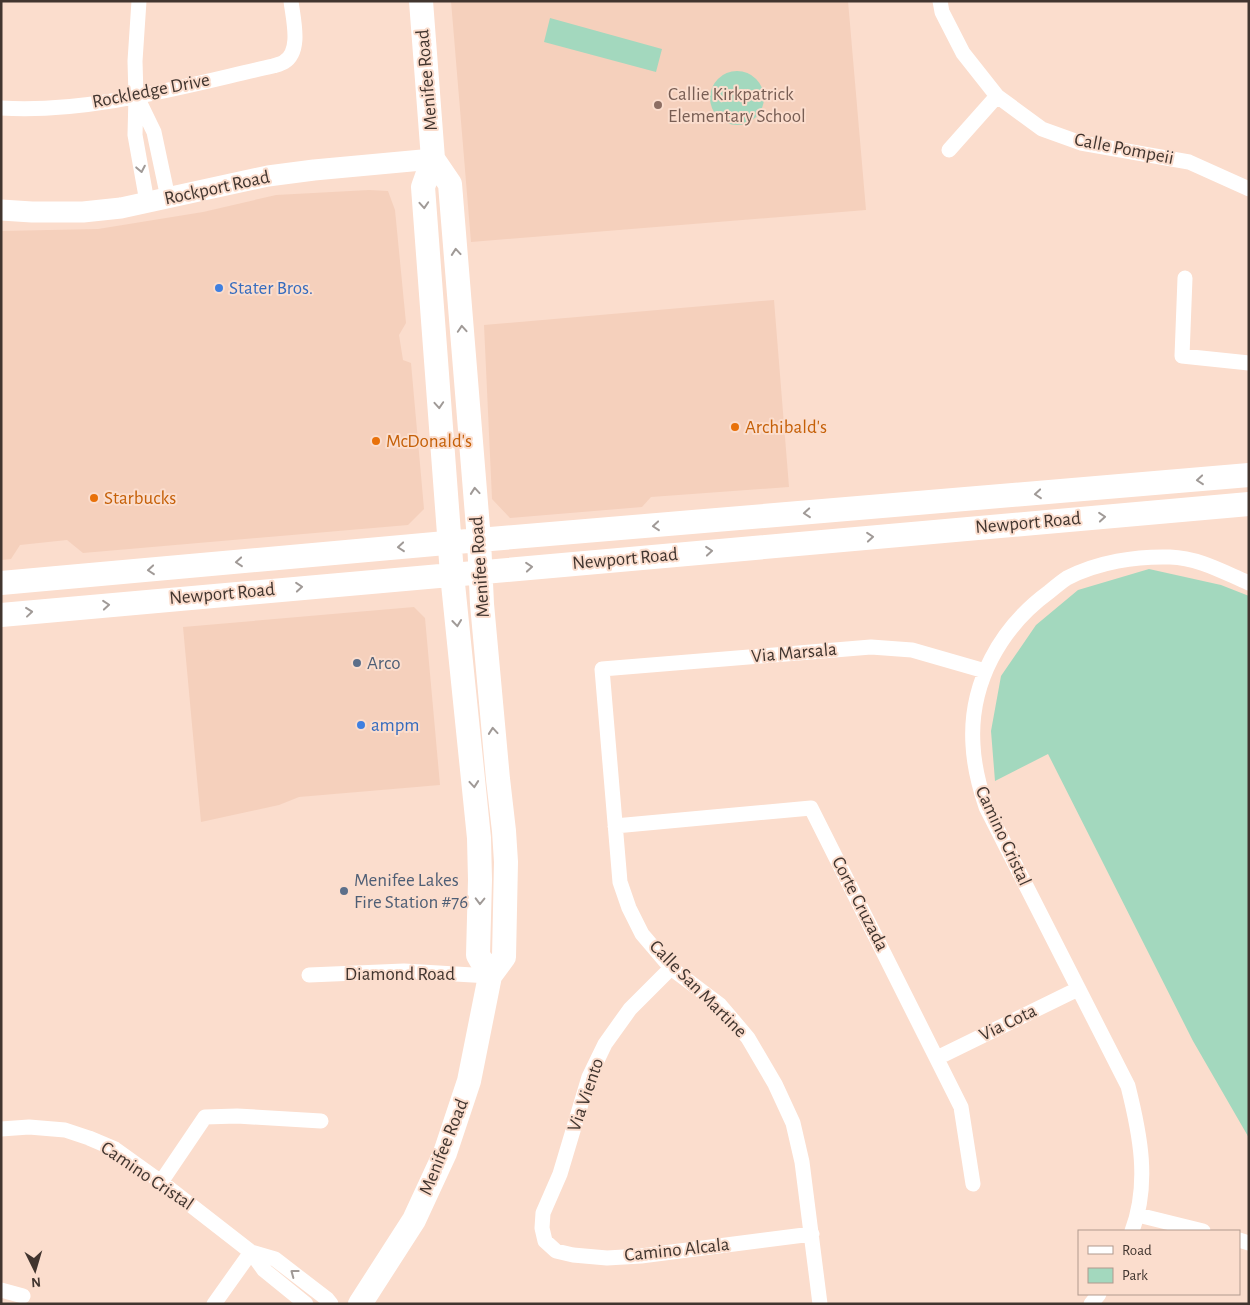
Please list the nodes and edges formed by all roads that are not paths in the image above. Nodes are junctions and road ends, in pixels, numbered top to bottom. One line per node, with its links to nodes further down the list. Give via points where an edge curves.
1 (139, 1): 5 (street)
2 (291, 1): 5 (street, Rockledge Drive, via 295,40 293,51 285,62)
3 (421, 1): 11 (main road, Menifee Road)
4 (940, 1): 6 (street, Calle Pompeii, via 942,12 963,53)
5 (136, 96): 7 (street, Rockledge Drive, via 65,107); 8 (street, via 154,132); 9 (street)
6 (996, 96): 10 (street); 12 (street, Calle Pompeii, via 1042,129 1082,143 1189,162)
7 (1, 108)
8 (156, 145): 9 (street); 13 (street)
9 (137, 148): 13 (street, one-way to 13)
10 (949, 150)
11 (434, 158): 13 (street, Rockport Road, via 268,176); 19 (main road, Menifee Road, one-way to 11, via 450,184); 20 (main road, Menifee Road, one-way to 20, via 423,187)
12 (1248, 184)
13 (157, 200): 14 (street, Rockport Road, via 83,212)
14 (1, 210)
15 (1184, 278): 16 (street, via 1182,356)
16 (1249, 363)
17 (1249, 476): 19 (main road, Newport Road, one-way to 19)
18 (1249, 504): 21 (main road, Newport Road, one-way to 18)
19 (479, 540): 20 (main road, Newport Road); 21 (main road, Menifee Road)
20 (450, 543): 22 (main road, Menifee Road); 23 (main road, Newport Road, one-way to 23)
21 (481, 571): 22 (main road, Newport Road); 31 (main road, Menifee Road, one-way to 21, via 504,957 506,862)
22 (452, 574): 25 (main road, Newport Road, one-way to 22); 31 (main road, Menifee Road, one-way to 31, via 479,838 478,956)
23 (1, 583)
24 (1249, 583): 27 (street, Camino Cristal, via 1216,568 1171,557 1137,558 1106,564 1067,579 1034,603 1008,630)
25 (1, 614)
26 (602, 669): 27 (street, Via Marsala, via 870,647 912,650); 28 (street, Calle San Martine)
27 (985, 671): 32 (street, Camino Cristal, via 974,723 976,776 986,807)
28 (615, 826): 29 (street, Calle San Martine, via 620,882 629,908 642,934); 33 (street, Corte Cruzada, via 811,808)
29 (671, 968): 41 (street, Calle San Martine, via 720,1005 748,1038 775,1084 793,1123); 42 (street, Via Viento, via 630,1009 605,1044 589,1077 560,1174 543,1213)
30 (309, 975): 31 (street, Diamond Road, via 404,971)
31 (490, 976): 49 (main road, Menifee Road, via 469,1081 445,1153 414,1220)
32 (1078, 989): 33 (street, Via Cota); 38 (street, Camino Cristal, via 1128,1086 1143,1164)
33 (937, 1058): 37 (street, Corte Cruzada, via 961,1107)
34 (321, 1121): 36 (street, via 206,1117)
35 (1, 1129): 36 (street, Camino Cristal, via 65,1130 115,1150)
36 (161, 1182): 43 (street, Camino Cristal)
37 (973, 1184)
38 (1138, 1215): 39 (street, Camino Cristal); 40 (street)
39 (1132, 1230)
40 (1199, 1230)
41 (812, 1234): 42 (street, Camino Alcala, via 607,1258 556,1251); 50 (street, Calle San Martine)
42 (545, 1241)
43 (251, 1252): 46 (street); 47 (street, Camino Cristal, via 264,1270); 48 (street, Camino Cristal, one-way to 43, via 274,1259)
44 (1, 1290): 45 (street)
45 (22, 1296)
46 (214, 1304)
47 (306, 1304)
48 (331, 1304)
49 (360, 1304)
50 (820, 1304)

